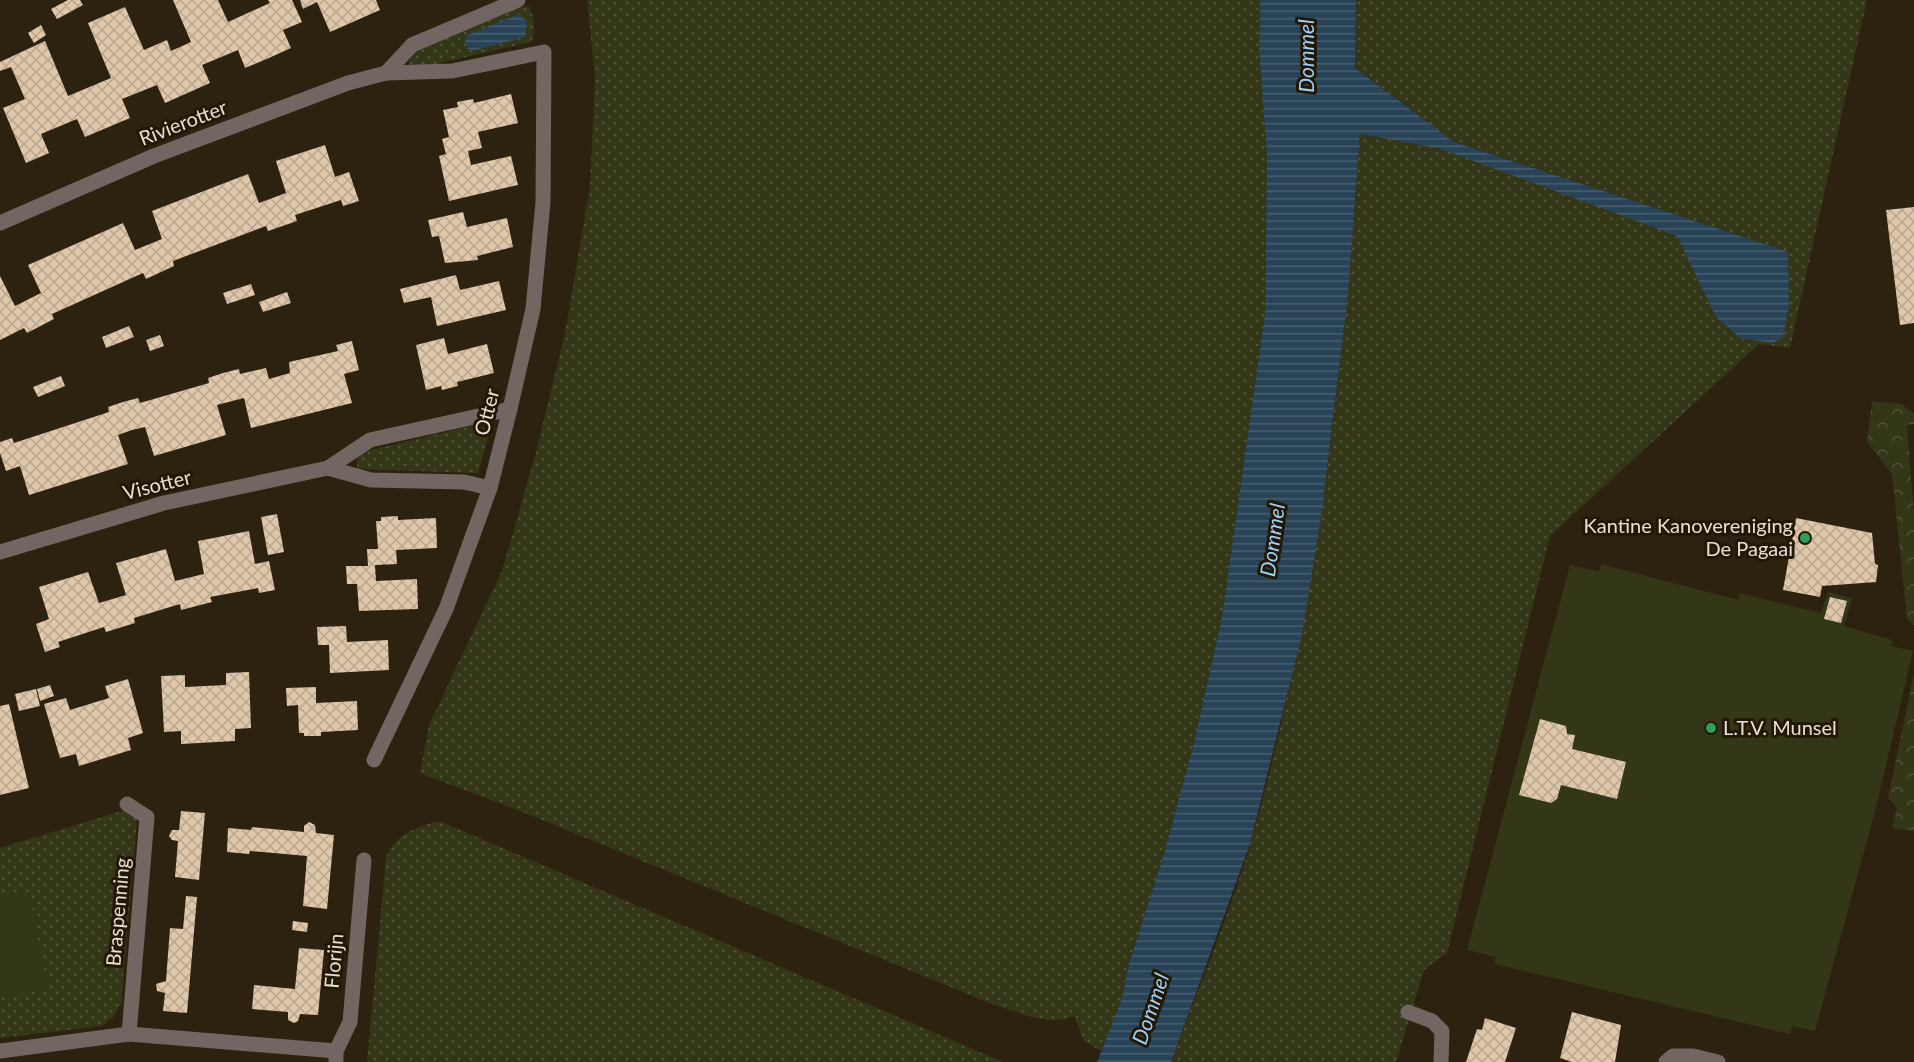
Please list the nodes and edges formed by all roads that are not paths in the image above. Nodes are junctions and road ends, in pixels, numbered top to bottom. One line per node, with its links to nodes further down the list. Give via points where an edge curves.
1 (518, 0): 3 (street, via 412,45)
2 (544, 52): 3 (street, Rivierotter, via 452,71); 5 (street, Otter, via 543,202 533,309)
3 (386, 73): 4 (street, Rivierotter, via 348,83 154,156)
4 (0, 223)
5 (510, 409): 6 (street, Visotter, via 370,440); 7 (street, Otter)
6 (328, 468): 7 (street, Visotter, via 371,480 464,482); 8 (street, Visotter, via 164,503)
7 (490, 488): 9 (street, Otter, via 446,609)
8 (0, 552)
9 (374, 760)
10 (127, 804): 13 (street, Braspenning, via 147,817)
11 (364, 860): 15 (street, Florijn, via 350,1022)
12 (1408, 1012): 16 (street, via 1431,1021 1442,1031)
13 (129, 1034): 14 (street); 15 (street)
14 (0, 1052)
15 (336, 1056)
16 (1441, 1062)
17 (1666, 1062): 18 (street, via 1673,1056)
18 (1718, 1062)

